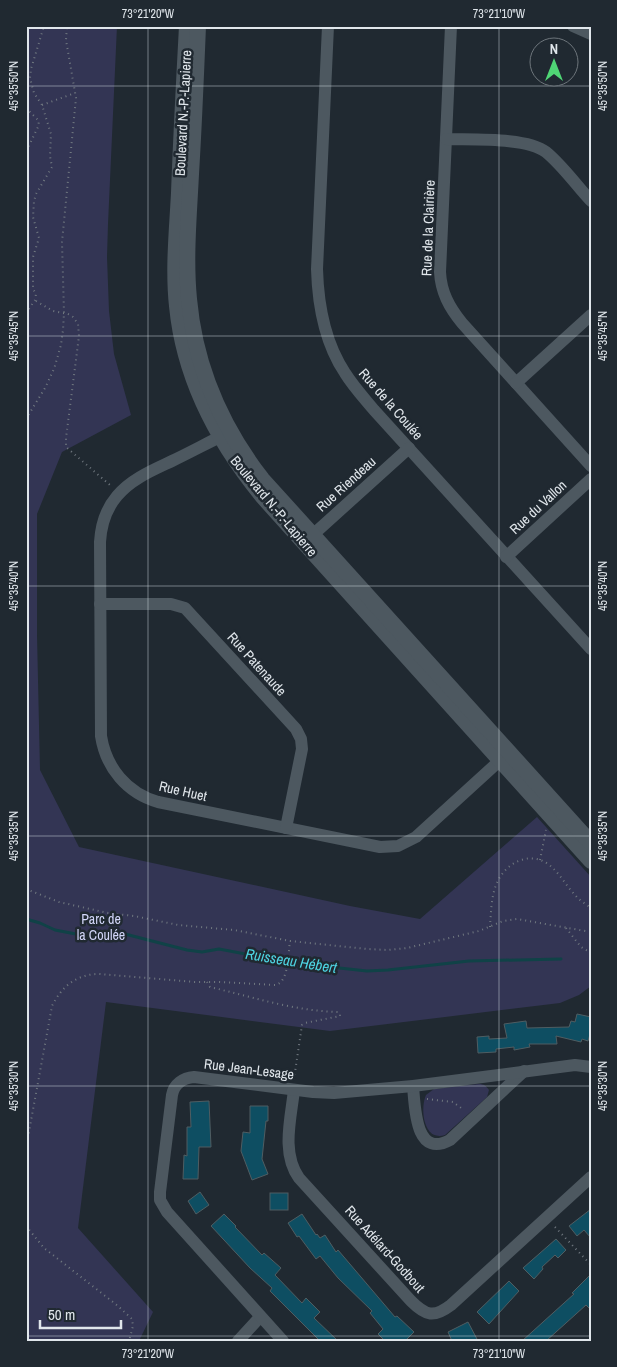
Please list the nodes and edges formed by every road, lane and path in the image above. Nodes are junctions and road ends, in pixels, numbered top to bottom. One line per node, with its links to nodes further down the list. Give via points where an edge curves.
1 (44, 26): 10 (path, via 30,69 34,93)
2 (68, 26): 9 (path, via 66,40)
3 (186, 26): 21 (street, Boulevard N.-P.-Lapierre, via 176,239 177,306 190,368 207,414)
4 (198, 26): 21 (street, Boulevard N.-P.-Lapierre, via 188,298 197,352)
5 (328, 26): 22 (street, Rue de la Coulée, via 317,270 320,304 325,328 344,373)
6 (451, 26): 12 (street, Rue de la Clairière)
7 (573, 26): 8 (street)
8 (591, 34)
9 (75, 93): 10 (path); 16 (path, via 62,242)
10 (42, 105): 15 (path, via 51,134 52,167 36,194 32,211 39,238 33,257)
11 (26, 108): 13 (path, via 39,124)
12 (446, 139): 14 (street, via 514,142 538,148 546,152); 19 (street, Rue de la Clairière, via 440,262 442,289 453,312)
13 (26, 152)
14 (591, 201)
15 (35, 300): 16 (path, via 53,311); 17 (path)
16 (64, 313): 20 (path, via 54,369); 25 (path, via 76,320 79,336 66,447)
17 (26, 314)
18 (591, 315): 19 (street)
19 (516, 383): 23 (street, Rue de la Clairière)
20 (26, 420)
21 (224, 434): 26 (street, Boulevard N.-P.-Lapierre); 28 (street, Rue Huet, via 140,477 116,497 104,518 101,531)
22 (409, 448): 26 (street, Rue Riendeau); 27 (street, Rue de la Coulée)
23 (591, 466)
24 (591, 479): 27 (street, Rue du Vallon)
25 (114, 488)
26 (308, 539): 30 (street, Boulevard N.-P.-Lapierre)
27 (506, 557): 29 (street, Rue de la Coulée)
28 (100, 604): 32 (street, Rue Patenaude, via 166,604 185,608 296,729 302,749); 32 (street, Rue Huet, via 101,736 104,752 118,776 151,800)
29 (590, 648)
30 (505, 757): 32 (street, Rue Huet, via 416,837 398,846 380,847); 33 (street, Boulevard N.-P.-Lapierre); 35 (street, Boulevard N.-P.-Lapierre)
31 (546, 826): 34 (path)
32 (286, 828)
33 (591, 843)
34 (540, 860): 37 (path, via 555,870 577,897); 38 (path, via 517,860 500,878 495,888)
35 (591, 861)
36 (26, 889): 41 (path, via 59,902 108,913)
37 (591, 908)
38 (490, 927): 39 (path, via 517,919); 41 (path, via 388,950)
39 (566, 928): 40 (path); 42 (path, via 581,947)
40 (591, 932)
41 (290, 941): 43 (path, via 285,974 276,986)
42 (591, 953)
43 (207, 982): 46 (path, Rue Jean-Lesage, via 210,987 283,1005 340,1014 302,1025); 50 (path, via 89,974 70,982 52,1006)
44 (591, 1068): 45 (street, Rue Jean-Lesage, via 574,1065)
45 (524, 1072): 47 (street, Rue Jean-Lesage); 47 (street, via 450,1140 441,1143 430,1142 421,1133)
46 (294, 1086): 47 (street, Rue Jean-Lesage, via 334,1094); 51 (street, Rue Adélard-Godbout, via 289,1154 294,1170 411,1301 427,1313 439,1313 451,1305); 55 (street, Rue Jean-Lesage, via 194,1077 178,1083 172,1095 160,1192 162,1203)
47 (413, 1086)
48 (424, 1098): 49 (path, via 453,1102)
49 (468, 1114)
50 (26, 1148)
51 (591, 1177)
52 (551, 1223): 54 (path)
53 (26, 1226): 56 (path, via 44,1248 132,1319)
54 (591, 1265)
55 (260, 1317): 57 (street); 58 (street, Rue Jean-Lesage)
56 (128, 1341)
57 (238, 1341)
58 (283, 1341)

